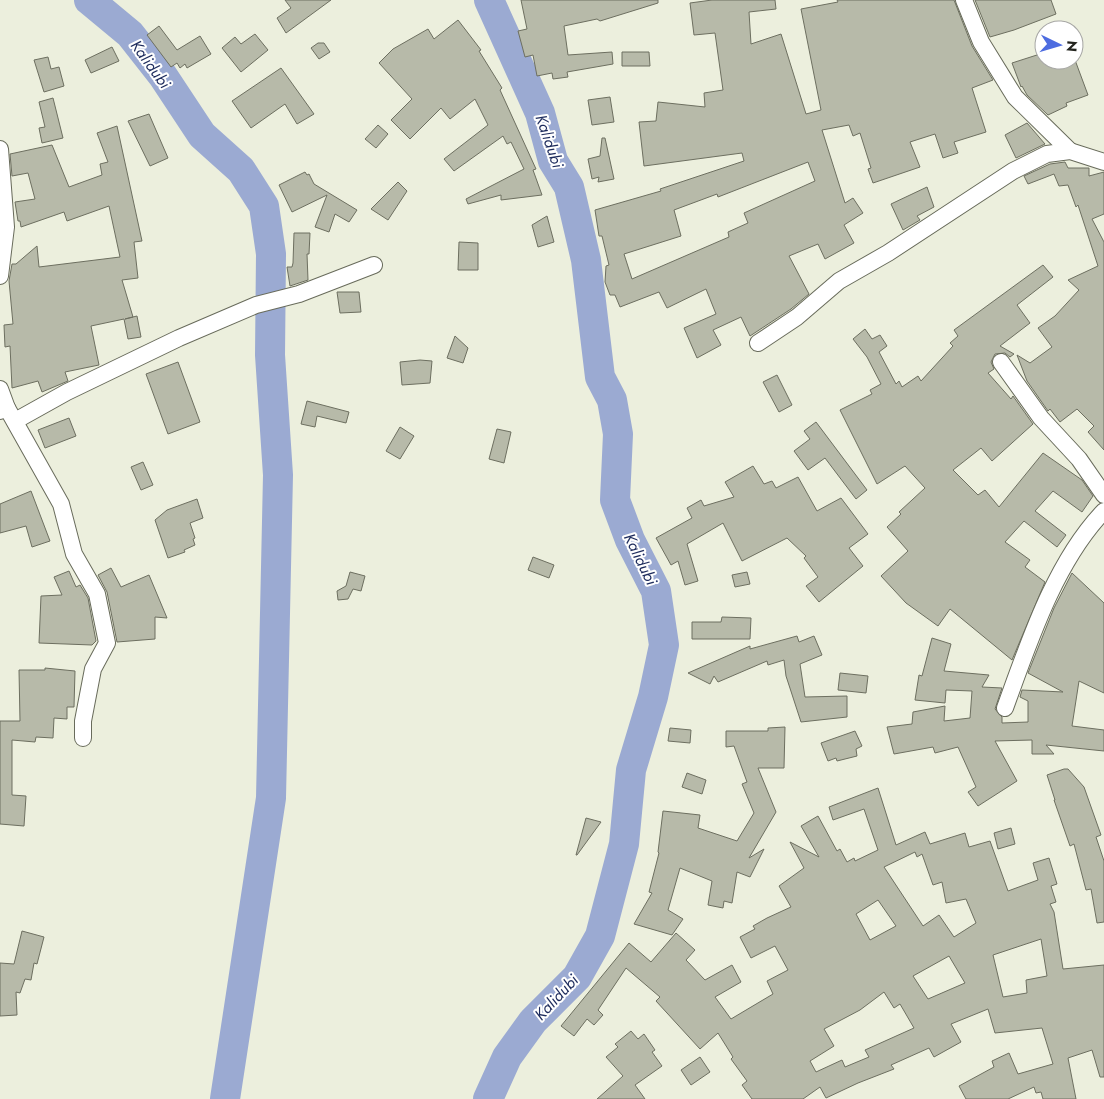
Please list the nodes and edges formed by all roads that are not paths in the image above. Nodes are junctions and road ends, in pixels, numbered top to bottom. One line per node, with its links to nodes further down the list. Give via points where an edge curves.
1 (964, 0): 3 (street, via 981,42 1015,97)
2 (0, 149): 6 (street, via 6,227)
3 (1070, 151): 4 (street); 7 (street, via 1047,154 1013,172 888,254 839,281 797,317)
4 (1104, 162)
5 (374, 264): 10 (street, via 299,294 256,305 178,338 67,392)
6 (0, 276)
7 (758, 343)
8 (1001, 362): 11 (street)
9 (0, 389): 10 (street)
10 (7, 413): 14 (street, via 61,504 74,554 97,594 107,643 93,669 83,720)
11 (1104, 496)
12 (1104, 512): 13 (street, via 1068,562 1043,611)
13 (1006, 708)
14 (83, 738)

